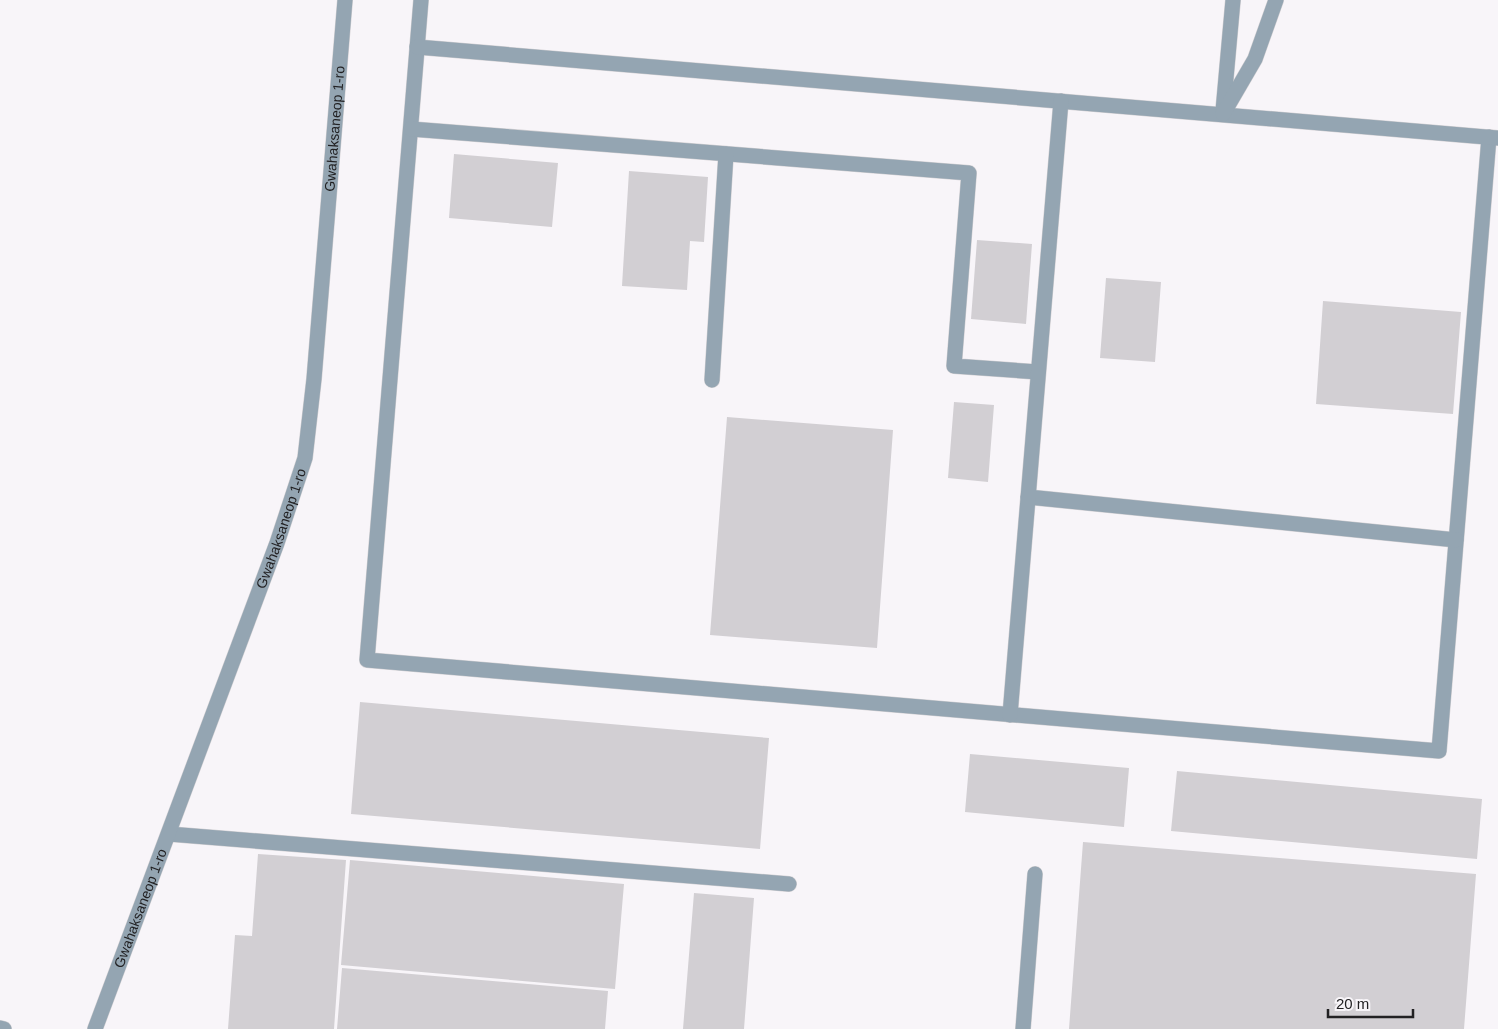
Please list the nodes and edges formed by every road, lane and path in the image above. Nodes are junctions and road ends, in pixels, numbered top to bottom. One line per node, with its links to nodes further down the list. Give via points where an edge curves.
1 (345, 0): 16 (street, Gwahaksaneop 1-ro, via 305,458 277,543)
2 (421, 0): 5 (street)
3 (1233, 0): 7 (street)
4 (1276, 0): 7 (street, via 1256,59)
5 (417, 47): 6 (street); 8 (street)
6 (1061, 101): 7 (street); 11 (street)
7 (1223, 114): 9 (street)
8 (410, 129): 10 (street); 15 (street, via 367,660)
9 (1493, 138): 14 (street)
10 (726, 154): 11 (street, via 969,173 954,366); 12 (street)
11 (1038, 372): 13 (street)
12 (712, 380)
13 (1028, 497): 14 (street); 15 (street)
14 (1456, 540): 15 (street, via 1439,751)
15 (1010, 715)
16 (168, 834): 18 (street); 21 (street, Gwahaksaneop 1-ro)
17 (1035, 874): 22 (street)
18 (789, 884)
19 (0, 1028): 20 (street)
20 (4, 1029)
21 (95, 1029)
22 (1023, 1029)

